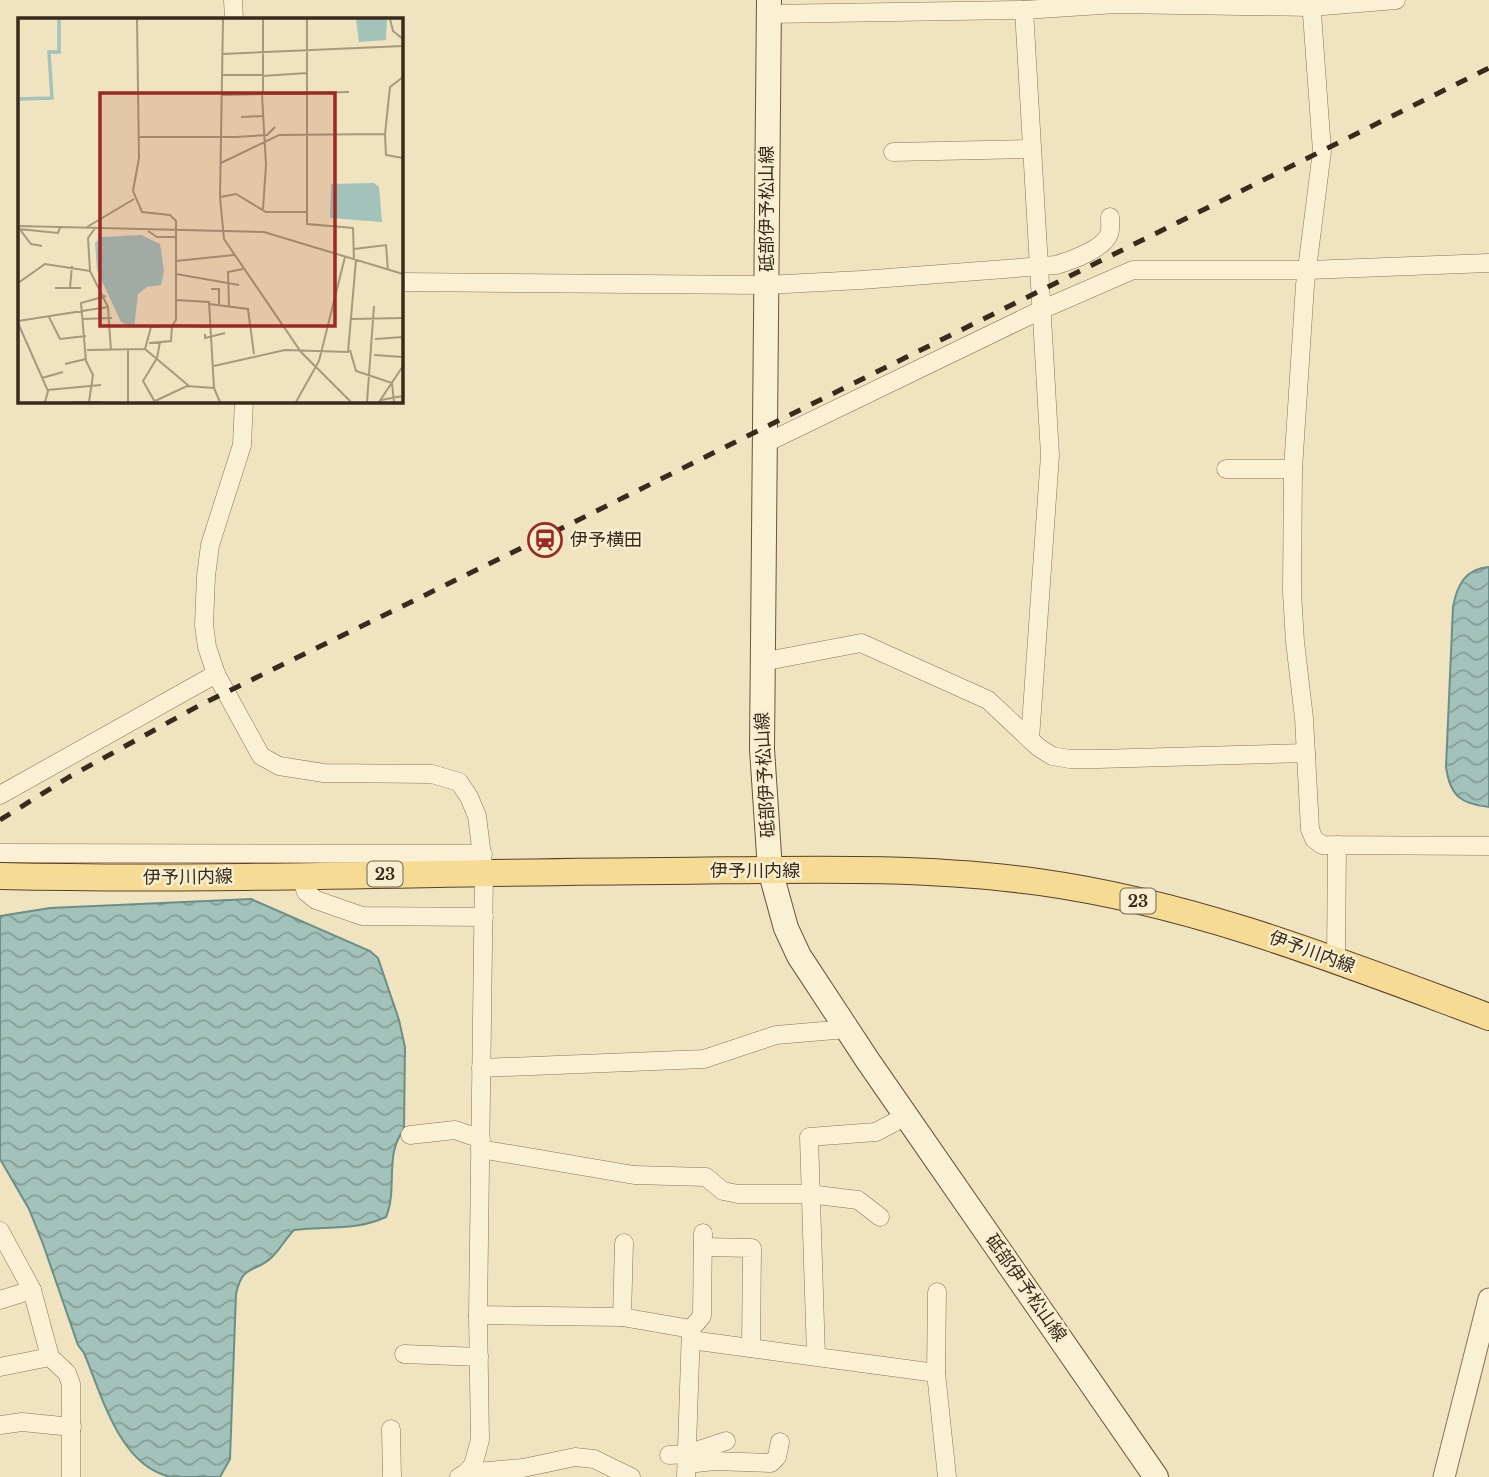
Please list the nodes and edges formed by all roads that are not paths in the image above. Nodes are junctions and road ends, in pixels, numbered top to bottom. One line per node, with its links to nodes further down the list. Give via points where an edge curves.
1 (233, 0): 7 (street)
2 (1396, 0): 4 (street)
3 (1175, 3): 4 (street); 6 (street)
4 (1311, 4): 13 (street, via 1322,151)
5 (768, 7): 6 (street); 15 (main road, 砥部伊予松山線)
6 (1029, 7): 8 (street)
7 (234, 18)
8 (1032, 149): 9 (street); 12 (street)
9 (894, 152)
10 (1110, 217): 12 (street, via 1109,235 1101,245 1069,261)
11 (1489, 263): 13 (street)
12 (1038, 265): 15 (street); 16 (street)
13 (1308, 270): 16 (street, via 1133,270); 20 (street)
14 (402, 282): 15 (street)
15 (766, 285): 18 (main road, 砥部伊予松山線)
16 (1041, 310): 18 (street); 23 (street, via 1050,455)
17 (244, 402): 22 (street, via 242,445 210,545 206,576 204,625)
18 (764, 444): 21 (main road, 砥部伊予松山線)
19 (1226, 469): 20 (street)
20 (1293, 469): 24 (street, via 1292,592)
21 (761, 662): 23 (street, via 861,643 988,700); 30 (main road, 砥部伊予松山線)
22 (216, 674): 25 (street); 29 (street, via 261,756 279,766 324,773 432,774 459,782 477,816)
23 (1030, 739): 24 (street, via 1052,756 1070,759)
24 (1306, 753): 26 (street, via 1310,829 1322,845)
25 (0, 795)
26 (1337, 845): 27 (street); 34 (street)
27 (1489, 846)
28 (0, 853): 29 (street)
29 (484, 863): 30 (main road, 伊予川内線 / 23); 32 (main road, 伊予川内線 / 23); 33 (street)
30 (770, 870): 34 (main road, 伊予川内線 / 23, via 1039,882 1168,907); 36 (main road, 砥部伊予松山線, via 799,956)
31 (0, 876): 32 (main road, 伊予川内線 / 23)
32 (301, 876): 33 (street, via 306,892 316,900 362,916)
33 (484, 917): 37 (street)
34 (1336, 960): 35 (main road, 伊予川内線 / 23)
35 (1489, 1017)
36 (847, 1029): 37 (street, via 776,1035 704,1059); 38 (main road, 砥部伊予松山線)
37 (481, 1068): 40 (street)
38 (906, 1116): 41 (street, via 876,1132 809,1137); 70 (main road, 砥部伊予松山線)
39 (410, 1135): 40 (street, via 455,1130)
40 (480, 1144): 41 (street, via 634,1175 706,1177 723,1191 738,1194); 49 (street)
41 (809, 1194): 42 (street, via 858,1200); 54 (street)
42 (880, 1217)
43 (0, 1231): 45 (street)
44 (624, 1243): 50 (street)
45 (32, 1290): 48 (street); 55 (street)
46 (937, 1292): 58 (street)
47 (1489, 1299): 71 (street)
48 (0, 1300)
49 (478, 1315): 50 (street); 56 (street)
50 (622, 1317): 51 (street)
51 (691, 1334): 52 (street); 52 (street, via 702,1316 703,1240 752,1248); 64 (street)
52 (751, 1348): 54 (street)
53 (404, 1354): 56 (street)
54 (816, 1356): 58 (street)
55 (51, 1357): 57 (street); 60 (street, via 68,1373)
56 (479, 1357): 65 (street, via 480,1440 473,1465)
57 (0, 1367)
58 (936, 1373): 69 (street)
59 (0, 1425): 60 (street, via 22,1422)
60 (72, 1427): 66 (street)
61 (391, 1429): 67 (street)
62 (726, 1441): 64 (street)
63 (780, 1442): 64 (street, via 771,1463)
64 (682, 1462)
65 (463, 1475): 68 (street, via 575,1457 594,1459)
66 (71, 1477)
67 (392, 1477)
68 (631, 1477)
69 (947, 1477)
70 (1156, 1477)
71 (1444, 1477)

